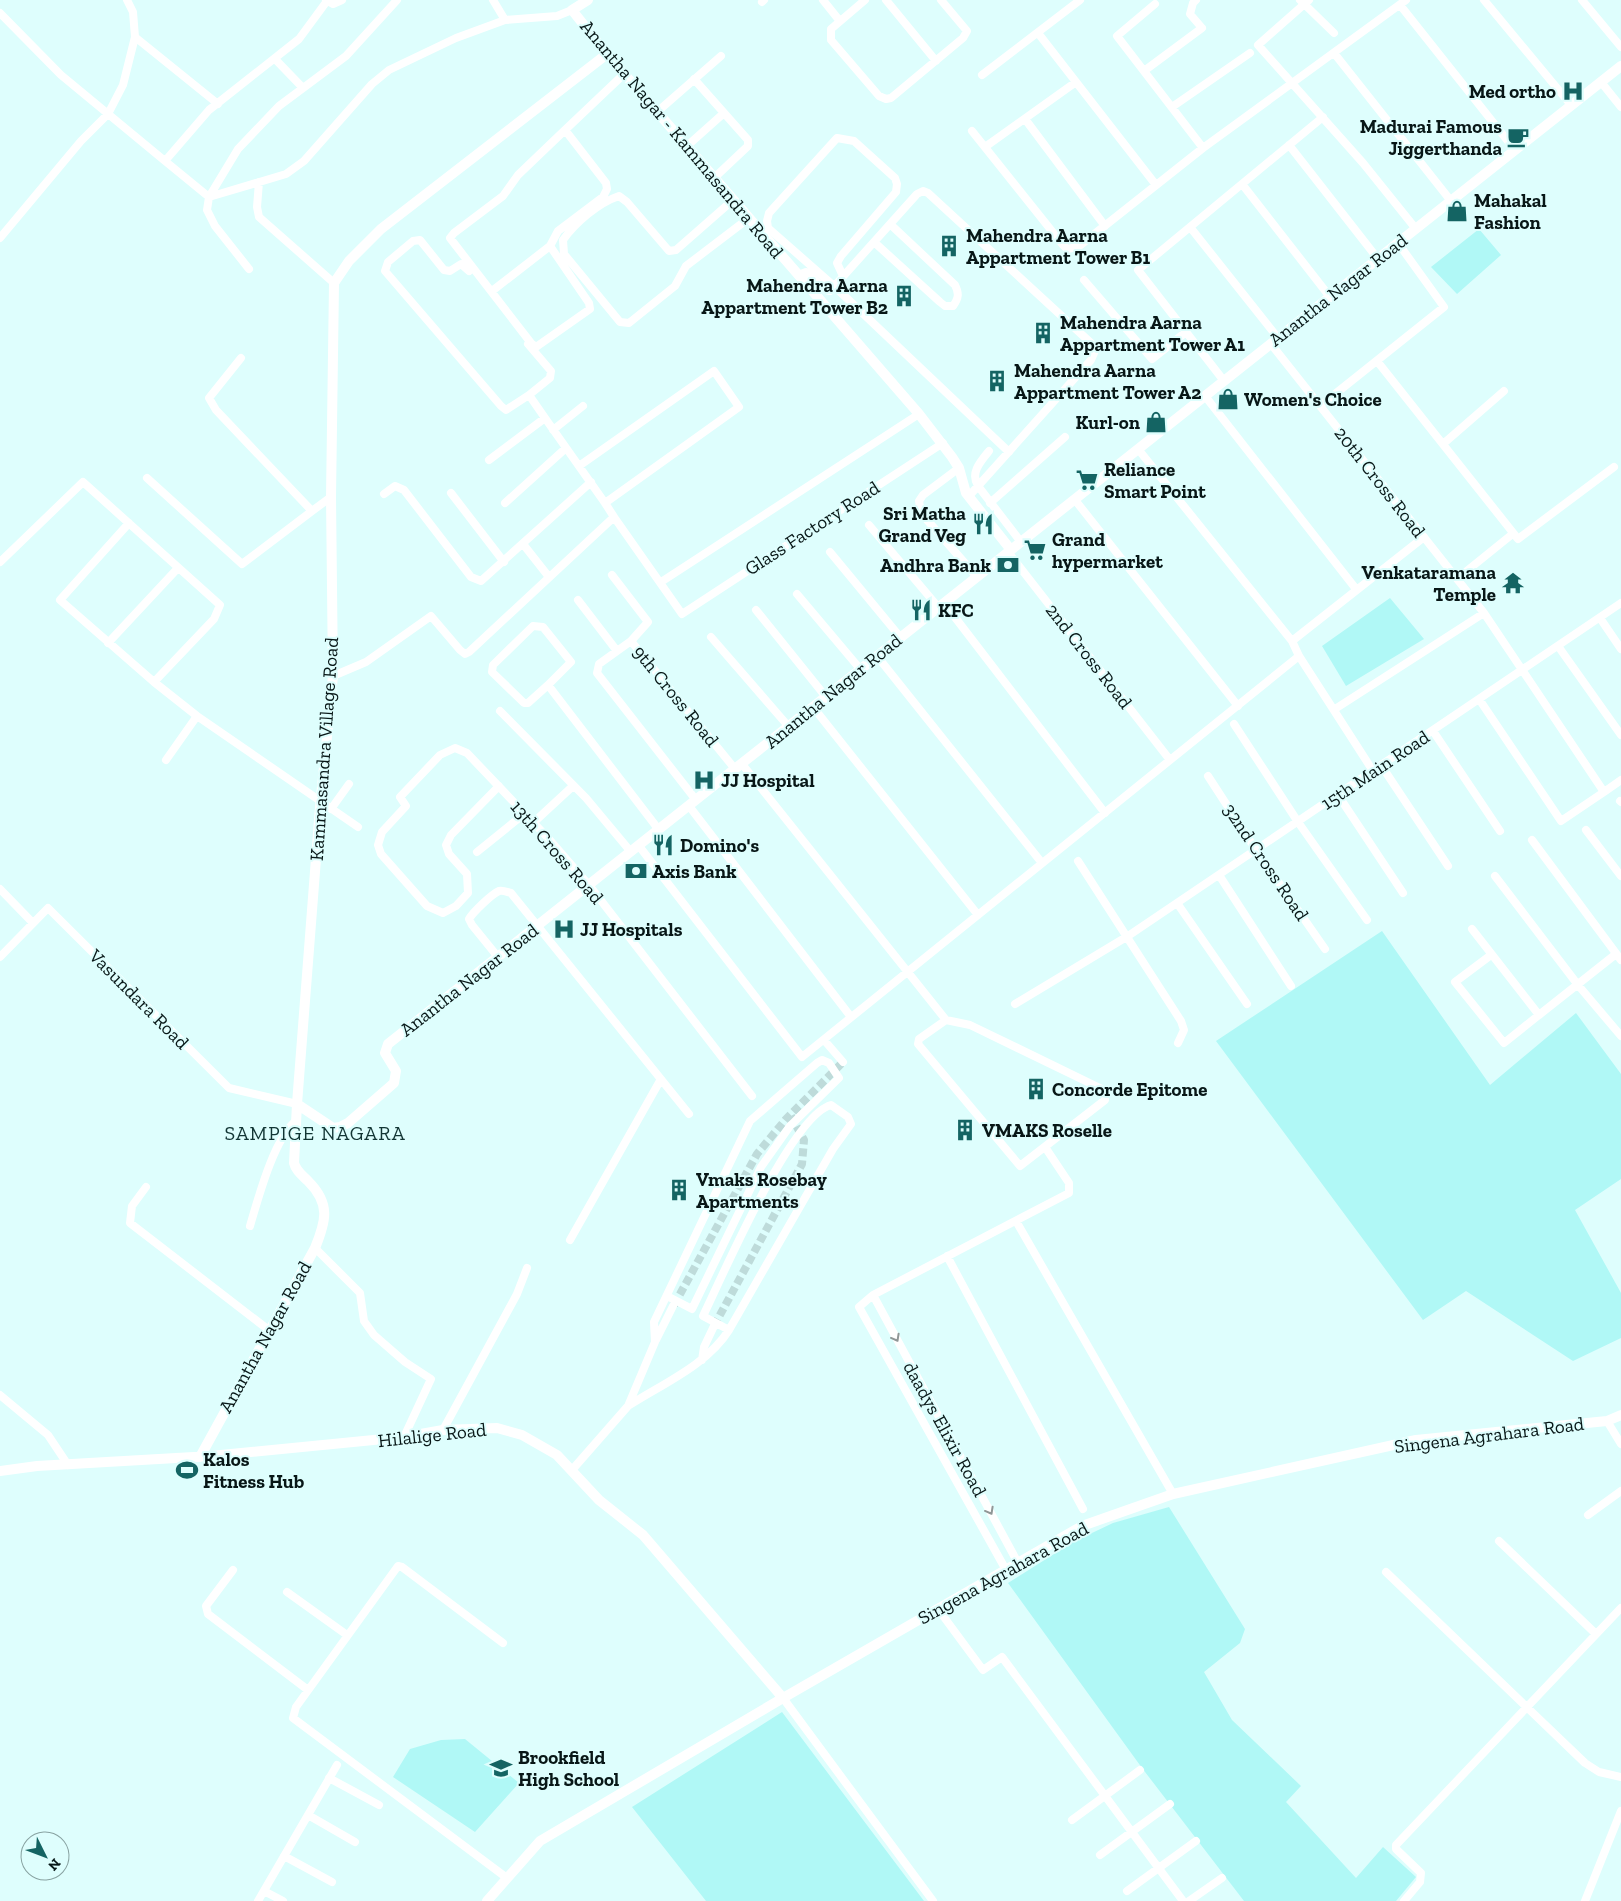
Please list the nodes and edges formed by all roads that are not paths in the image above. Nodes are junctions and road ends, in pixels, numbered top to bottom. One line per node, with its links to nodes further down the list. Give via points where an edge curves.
1 (127, 0): 24 (street, via 133,12)
2 (342, 0): 14 (street, via 333,4)
3 (398, 0): 40 (street, via 346,56)
4 (493, 0): 20 (street)
5 (588, 0): 18 (street)
6 (823, 0): 21 (street)
7 (865, 0): 21 (street)
8 (886, 0): 31 (street)
9 (941, 0): 31 (street, via 966,31 963,38)
10 (1080, 0): 22 (street)
11 (1196, 0): 33 (street, via 1190,14 1202,28)
12 (1484, 0): 42 (street)
13 (1582, 0): 25 (street)
14 (327, 1): 30 (street, via 299,39)
15 (1304, 1): 23 (street); 39 (street, via 1258,45)
16 (1403, 2): 28 (street); 56 (street)
17 (1155, 4): 33 (street, via 1117,36)
18 (572, 10): 20 (street, via 557,16); 27 (street, Anantha Nagar - Kammasandra Road)
19 (0, 13): 47 (street, via 61,76)
20 (505, 20): 59 (street, via 456,38 389,70 372,84 304,161 286,174)
21 (839, 20): 31 (street, via 831,29 831,40 879,96 886,99)
22 (1038, 33): 35 (street); 37 (street)
23 (1334, 33)
24 (136, 37): 41 (street); 47 (street, via 122,85)
25 (1619, 41)
26 (1250, 53): 43 (street)
27 (607, 54): 34 (street, Anantha Nagar - Kammasandra Road); 79 (street, via 381,229 349,261)
28 (1334, 54): 39 (street); 64 (street)
29 (721, 56): 36 (street)
30 (275, 58): 40 (street); 41 (street)
31 (936, 60)
32 (1621, 66): 38 (street, Anantha Nagar Road)
33 (1144, 71): 43 (street)
34 (624, 74): 45 (street, Anantha Nagar - Kammasandra Road); 50 (street)
35 (982, 75)
36 (694, 79): 45 (street); 46 (street)
37 (1076, 82): 49 (street); 61 (street)
38 (1601, 82): 42 (street, Anantha Nagar Road); 44 (street)
39 (1294, 84): 48 (street); 55 (street)
40 (303, 88): 62 (street, via 280,106 238,149)
41 (218, 104): 57 (street)
42 (1571, 106): 56 (street, Anantha Nagar Road)
43 (1172, 107): 55 (street)
44 (1621, 107)
45 (657, 112): 53 (street, Anantha Nagar - Kammasandra Road)
46 (724, 113): 53 (street); 58 (street, via 746,136 748,146)
47 (108, 114): 57 (street); 70 (street, via 80,141)
48 (1323, 117): 52 (street); 69 (street)
49 (1025, 119): 54 (street); 67 (street)
50 (565, 130): 73 (street, via 606,183 607,189 602,197 558,232); 81 (street, via 518,175 503,196 450,238)
51 (972, 131): 54 (street)
52 (1288, 145): 60 (street); 74 (street)
53 (687, 146): 58 (street, Anantha Nagar - Kammasandra Road)
54 (985, 147): 67 (street, via 1067,249 1078,247)
55 (1203, 148): 61 (street)
56 (1515, 150): 64 (street, Anantha Nagar Road)
57 (165, 160): 62 (street)
58 (714, 178): 63 (street, Anantha Nagar - Kammasandra Road)
59 (259, 182): 62 (street); 79 (street, via 259,217)
60 (1242, 184): 68 (street); 82 (street)
61 (1156, 185): 67 (street)
62 (209, 196): 75 (street, via 207,210 215,226)
63 (733, 200): 65 (street, Anantha Nagar - Kammasandra Road); 65 (street, via 676,250 669,252 619,196 610,199 572,228 563,240 564,254 620,322 628,323 675,286 686,266)
64 (1451, 201): 69 (street, Anantha Nagar Road)
65 (749, 218): 76 (street, Anantha Nagar - Kammasandra Road)
66 (890, 224): 71 (street); 71 (street, via 955,284 957,300 952,306 940,302); 102 (street, via 917,194 928,193 1091,343 1095,351 1091,360)
67 (1104, 226)
68 (1190, 227): 83 (street, via 1138,270); 84 (street, 20th Cross Road)
69 (1416, 229): 72 (street, Anantha Nagar Road)
70 (0, 238)
71 (874, 242): 77 (street)
72 (1398, 243): 74 (street, Anantha Nagar Road); 86 (street, via 1444,307)
73 (550, 246): 81 (street); 81 (street, via 589,303 587,312 536,347)
74 (1378, 259): 82 (street, Anantha Nagar Road)
75 (249, 269)
76 (798, 275): 80 (street, via 806,272 826,290 830,291); 93 (street, Anantha Nagar - Kammasandra Road)
77 (843, 276): 80 (street); 80 (street, via 837,263 841,256 896,192 897,184 895,178 854,141 837,138 769,213 767,221 768,228)
78 (1084, 280): 83 (street, via 1152,359)
79 (334, 283): 112 (street, Kammasandra Village Road)
80 (834, 286): 102 (street)
81 (492, 291)
82 (1330, 297): 84 (street, Anantha Nagar Road)
83 (1186, 332): 87 (street)
84 (1275, 341): 87 (street, Anantha Nagar Road); 92 (street, 20th Cross Road)
85 (240, 358): 118 (street, via 209,398 216,410)
86 (1377, 361): 92 (street); 98 (street)
87 (1224, 381): 90 (street, Anantha Nagar Road)
88 (1504, 390): 98 (street)
89 (529, 395): 89 (street, via 506,410 501,406 385,271 386,266 413,241 420,240 447,271 464,265 551,372 550,378); 94 (street)
90 (1205, 396): 100 (street, Anantha Nagar Road); 136 (street)
91 (583, 406): 95 (street)
92 (1320, 406): 123 (street, 20th Cross Road)
93 (919, 414): 97 (street, Anantha Nagar - Kammasandra Road); 135 (street, Glass Factory Road)
94 (545, 418): 95 (street); 103 (street)
95 (553, 430): 99 (street)
96 (1065, 437): 117 (street)
97 (943, 443): 106 (street, Anantha Nagar - Kammasandra Road); 135 (street, Glass Factory Road, via 682,614)
98 (1443, 444): 105 (street, via 1518,539)
99 (566, 448): 104 (street); 115 (street)
100 (1138, 449): 114 (street, Anantha Nagar Road); 147 (street)
101 (988, 451): 109 (street, via 974,473)
102 (1009, 452): 109 (street)
103 (489, 460)
104 (579, 466): 108 (street); 116 (street, via 714,371 739,407)
105 (1614, 466)
106 (958, 468): 113 (street, Anantha Nagar - Kammasandra Road); 133 (street, via 922,495 919,502 921,513)
107 (147, 478): 118 (street, via 242,564)
108 (591, 482): 116 (street); 125 (street)
109 (978, 486): 113 (street); 117 (street)
110 (451, 493): 129 (street)
111 (384, 494): 129 (street, via 395,486 404,490 476,580 487,578)
112 (331, 496): 118 (street); 156 (street, Kammasandra Village Road)
113 (969, 496): 126 (street, Anantha Nagar - Kammasandra Road)
114 (1075, 500): 124 (street, Anantha Nagar Road); 161 (street)
115 (505, 503)
116 (605, 503): 119 (street)
117 (990, 503): 124 (street)
118 (312, 511)
119 (614, 517): 132 (street); 135 (street)
120 (129, 523): 128 (street, via 83,482); 130 (street); 148 (street, via 60,600)
121 (869, 525): 140 (street)
122 (1510, 536): 134 (street)
123 (1424, 537): 134 (street, 20th Cross Road); 136 (street)
124 (1021, 542): 126 (street, Anantha Nagar Road)
125 (523, 544): 129 (street); 132 (street)
126 (1010, 551): 133 (street, Anantha Nagar Road); 171 (street, 2nd Cross Road)
127 (830, 552): 145 (street)
128 (0, 562)
129 (504, 562)
130 (178, 568): 148 (street); 157 (street, via 220,605 214,619)
131 (612, 575): 146 (street, 9th Cross Road, via 648,622)
132 (549, 577): 156 (street, via 465,654 431,616 366,662)
133 (977, 577): 140 (street, Anantha Nagar Road)
134 (1458, 578): 142 (street, 20th Cross Road)
135 (661, 582)
136 (1356, 589): 147 (street)
137 (797, 594): 154 (street)
138 (578, 600): 151 (street)
139 (1621, 603): 143 (street, 15th Main Road)
140 (941, 605): 145 (street, Anantha Nagar Road); 185 (street)
141 (756, 610): 159 (street)
142 (1484, 614): 155 (street, 20th Cross Road); 163 (street)
143 (1600, 618): 149 (street, 15th Main Road); 150 (street)
144 (712, 637): 167 (street)
145 (901, 638): 152 (street, Anantha Nagar Road)
146 (631, 641): 151 (street); 173 (street, 9th Cross Road)
147 (1292, 641): 153 (street)
148 (108, 643): 157 (street)
149 (1558, 646): 155 (street, 15th Main Road); 169 (street)
150 (1621, 649)
151 (617, 651): 183 (street, via 599,664 597,673)
152 (877, 656): 154 (street, Anantha Nagar Road); 198 (street)
153 (1299, 656): 161 (street); 163 (street)
154 (861, 670): 159 (street, Anantha Nagar Road)
155 (1523, 670): 160 (street, 15th Main Road); 180 (street, 20th Cross Road)
156 (333, 676): 182 (street, Kammasandra Village Road)
157 (154, 682): 165 (street)
158 (548, 686): 158 (street, via 524,703 491,669 537,625 543,627 571,662); 190 (street)
159 (826, 697): 162 (street, Anantha Nagar Road)
160 (1480, 699): 168 (street, 15th Main Road); 180 (street, via 1561,821)
161 (1238, 706): 171 (street)
162 (813, 707): 167 (street, Anantha Nagar Road); 207 (street)
163 (1335, 710): 174 (street)
164 (500, 711): 179 (street)
165 (197, 716): 170 (street); 182 (street)
166 (1234, 724): 187 (street)
167 (789, 727): 173 (street, Anantha Nagar Road)
168 (1433, 731): 172 (street, 15th Main Road); 192 (street)
169 (1621, 735)
170 (166, 760)
171 (1170, 760): 185 (street)
172 (1381, 765): 174 (street, 15th Main Road); 199 (street)
173 (739, 767): 183 (street, Anantha Nagar Road); 218 (street, 9th Cross Road)
174 (1373, 771): 181 (street, 15th Main Road)
175 (1208, 776): 195 (street, 32nd Cross Road)
176 (1621, 780): 180 (street)
177 (349, 784): 184 (street)
178 (500, 786): 178 (street, 13th Cross Road, via 451,835 446,846 466,874 468,892 456,906 443,913 427,906 381,854 378,845 382,832 406,806 400,797 440,755 455,748 467,752); 186 (street, 13th Cross Road)
179 (573, 786): 188 (street); 194 (street)
180 (1604, 792)
181 (1338, 795): 187 (street, 15th Main Road); 205 (street)
182 (321, 802): 184 (street); 232 (street, Kammasandra Village Road)
183 (693, 803): 190 (street, Anantha Nagar Road); 224 (street)
184 (331, 809): 189 (street)
185 (1105, 812): 198 (street)
186 (524, 814): 188 (street, 13th Cross Road); 196 (street)
187 (1298, 822): 195 (street, 15th Main Road); 208 (street)
188 (533, 823): 203 (street, 13th Cross Road)
189 (358, 827)
190 (659, 830): 194 (street, Anantha Nagar Road)
191 (1586, 830): 202 (street)
192 (1500, 831)
193 (1532, 840): 217 (street)
194 (635, 849): 203 (street, Anantha Nagar Road); 227 (street, via 802,1057)
195 (1256, 850): 200 (street, 15th Main Road); 213 (street, 32nd Cross Road)
196 (477, 852)
197 (1078, 861): 212 (street)
198 (1042, 863): 207 (street)
199 (1448, 866)
200 (1219, 875): 206 (street, 15th Main Road); 220 (street)
201 (1495, 876): 219 (street)
202 (1621, 876)
203 (588, 886): 210 (street, Anantha Nagar Road); 231 (street, 13th Cross Road)
204 (0, 889): 209 (street)
205 (1403, 893)
206 (1177, 903): 212 (street, 15th Main Road); 222 (street)
207 (978, 915): 218 (street)
208 (1367, 920)
209 (33, 923): 215 (street, Vasundara Road); 232 (street, Vasundara Road, via 48,908 229,1088)
210 (537, 927): 216 (street, Anantha Nagar Road); 216 (street, via 510,894 499,892 469,919); 230 (street)
211 (1472, 930): 214 (street)
212 (1128, 936): 221 (street, 15th Main Road); 228 (street, via 1181,1021 1184,1030)
213 (1325, 948)
214 (1492, 955): 223 (street); 223 (street, via 1455,982 1504,1043)
215 (0, 957)
216 (498, 957): 232 (street, Anantha Nagar Road, via 388,1044 385,1053 396,1071 394,1083 348,1123 333,1128)
217 (1618, 957): 219 (street)
218 (907, 972): 224 (street); 225 (street, 9th Cross Road)
219 (1578, 985): 223 (street); 226 (street)
220 (1291, 986)
221 (1015, 1004)
222 (1247, 1004)
223 (1539, 1015)
224 (851, 1018): 227 (street)
225 (946, 1020): 237 (street, via 919,1039 918,1044 1020,1166); 237 (street, via 970,1025 1104,1090 1105,1100)
226 (1621, 1036)
227 (824, 1040): 229 (street)
228 (1178, 1043)
229 (843, 1062)
230 (660, 1079): 234 (street); 241 (street)
231 (752, 1096)
232 (297, 1104): 236 (street, Anantha Nagar Road)
233 (805, 1112): 235 (street); 246 (street, via 790,1126 761,1167 692,1309); 246 (street, via 839,1078 822,1060 750,1121)
234 (689, 1114)
235 (812, 1120): 249 (street, via 800,1132 771,1179 703,1316); 249 (street, via 825,1106 831,1105 848,1117 851,1124 833,1149)
236 (296, 1121): 240 (street, via 287,1127 264,1180); 242 (street, Anantha Nagar Road, via 295,1167 317,1192 326,1214)
237 (1045, 1147): 239 (street, via 1069,1183 1069,1193)
238 (146, 1187): 250 (street, via 132,1206 130,1223)
239 (1016, 1221): 243 (street); 265 (street)
240 (250, 1226)
241 (570, 1240)
242 (315, 1248): 250 (street, Anantha Nagar Road); 258 (street, via 360,1293 364,1321 374,1335 431,1379)
243 (947, 1256): 245 (street); 266 (street)
244 (527, 1268): 257 (street, via 517,1294)
245 (872, 1295): 269 (street, daadys Elixir Road, one-way to 269); 271 (street, daadys Elixir Road, via 859,1307)
246 (667, 1296): 251 (street, via 654,1322)
247 (673, 1306): 251 (street)
248 (714, 1326): 252 (street)
249 (729, 1330): 252 (street)
250 (270, 1331): 260 (street, Anantha Nagar Road)
251 (655, 1342): 254 (street)
252 (702, 1360): 254 (street)
253 (0, 1395): 261 (street, via 48,1435)
254 (628, 1406): 262 (street)
255 (1621, 1415): 256 (street, Singena Agrahara Road)
256 (1607, 1421): 259 (street); 265 (street, Singena Agrahara Road, via 1416,1440)
257 (444, 1430): 258 (street, Hilalige Road); 262 (street, Hilalige Road, via 497,1428 522,1435 550,1450)
258 (404, 1437): 260 (street, Hilalige Road)
259 (1621, 1444)
260 (200, 1457): 261 (street, Hilalige Road)
261 (68, 1465): 263 (street, Hilalige Road)
262 (572, 1470): 280 (street, Hilalige Road, via 599,1500 643,1535)
263 (0, 1471)
264 (1621, 1491): 267 (street)
265 (1174, 1494): 269 (street, Singena Agrahara Road, via 1082,1526)
266 (1083, 1509)
267 (1588, 1516)
268 (1499, 1541): 276 (street)
269 (1018, 1563): 271 (street, Singena Agrahara Road)
270 (233, 1570): 279 (street, via 206,1606 208,1614)
271 (1006, 1570): 275 (street, Singena Agrahara Road)
272 (1386, 1572): 281 (street)
273 (287, 1592): 277 (street)
274 (1621, 1608): 276 (street)
275 (938, 1609): 280 (street, Singena Agrahara Road); 286 (street, via 983,1670 1002,1657)
276 (1596, 1634): 281 (street)
277 (347, 1635): 278 (street, via 394,1570 402,1567); 279 (street)
278 (503, 1643)
279 (308, 1690): 298 (street, via 296,1707 293,1718)
280 (783, 1698): 298 (street, Singena Agrahara Road, via 540,1841); 306 (street)
281 (1528, 1706): 284 (street, via 1585,1763 1599,1772); 309 (street, via 1396,1845 1396,1849 1421,1873 1420,1882)
282 (337, 1764): 285 (street)
283 (1140, 1770): 286 (street)
284 (1621, 1777)
285 (330, 1778): 288 (street); 290 (street)
286 (1105, 1796): 291 (street); 292 (street)
287 (1170, 1804): 292 (street)
288 (379, 1805)
289 (1621, 1811): 310 (street)
290 (308, 1815): 294 (street); 296 (street)
291 (1072, 1820)
292 (1132, 1832): 295 (street); 297 (street)
293 (1196, 1841): 297 (street)
294 (355, 1842)
295 (1100, 1855)
296 (284, 1856): 300 (street); 301 (street)
297 (1159, 1868): 302 (street); 307 (street)
298 (507, 1878): 305 (street, Singena Agrahara Road)
299 (1222, 1878): 308 (street)
300 (332, 1882)
301 (264, 1891): 303 (street); 304 (street)
302 (1126, 1892)
303 (258, 1901)
304 (282, 1901)
305 (487, 1901)
306 (933, 1901)
307 (1183, 1901)
308 (1189, 1901)
309 (1404, 1901)
310 (1585, 1901)

